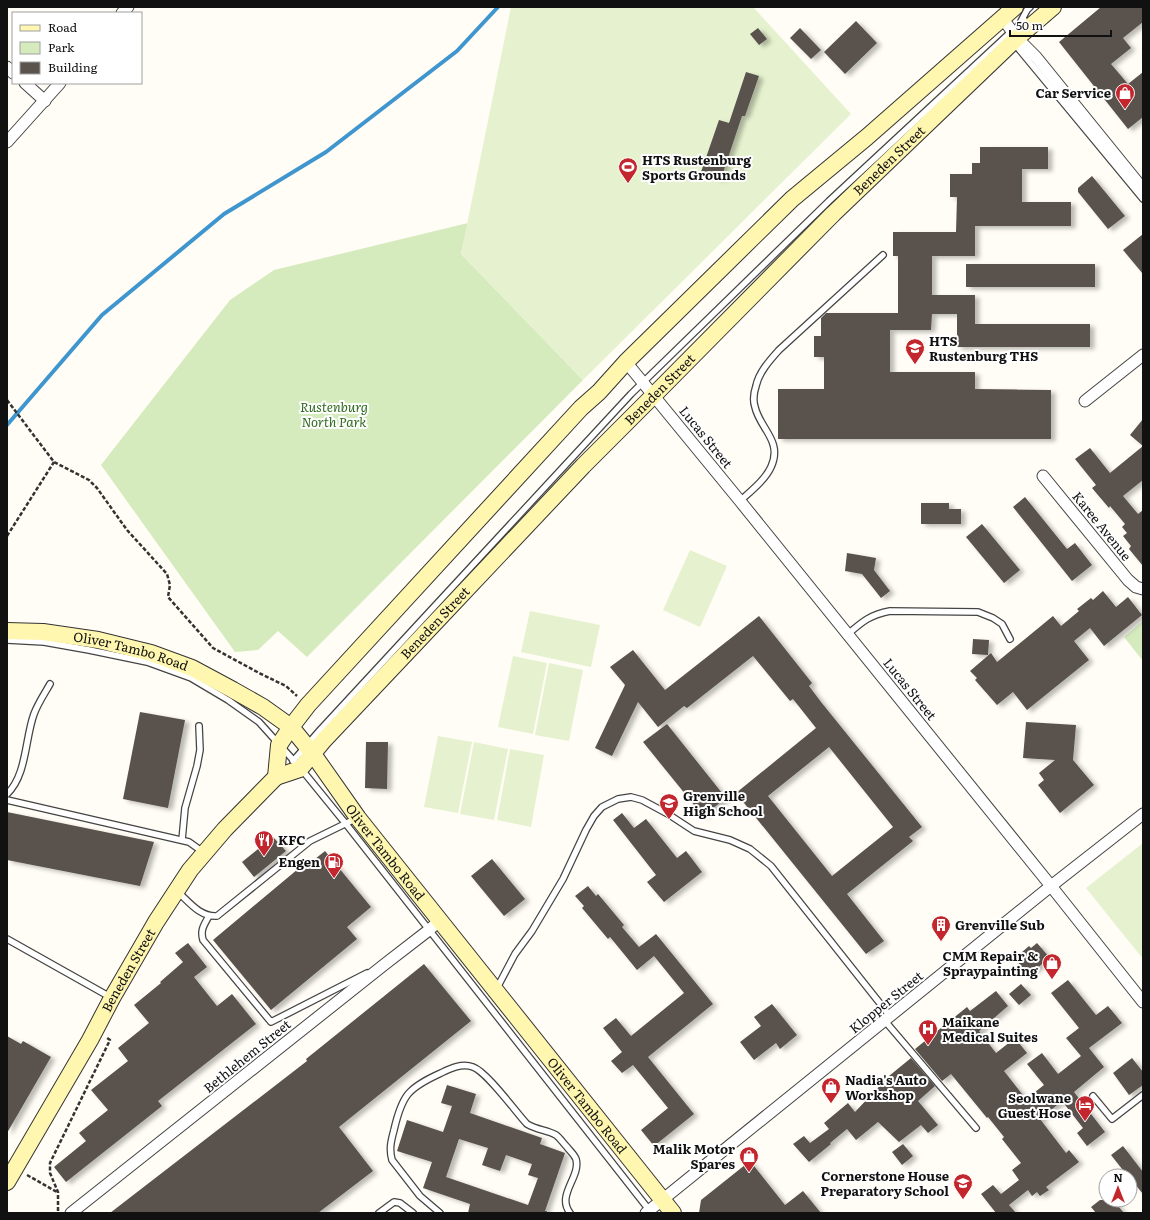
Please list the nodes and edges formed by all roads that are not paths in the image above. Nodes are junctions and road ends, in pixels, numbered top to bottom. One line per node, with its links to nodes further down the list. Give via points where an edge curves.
1 (1016, 7): 5 (main road, Beneden Street)
2 (1030, 7): 5 (lane)
3 (1053, 7): 5 (main road, Beneden Street)
4 (1029, 18): 5 (lane)
5 (1013, 29): 10 (street); 11 (lane, via 1018,48); 14 (main road, Beneden Street, via 867,137 792,199); 15 (main road, Beneden Street, via 833,214)
6 (26, 84): 8 (street)
7 (59, 84): 8 (street)
8 (45, 101): 9 (street)
9 (7, 142)
10 (1143, 189)
11 (1143, 199)
12 (883, 255): 18 (lane, via 779,350 765,367 756,385 754,400 761,421 770,434 774,458 767,474)
13 (1143, 355): 16 (street)
14 (626, 362): 15 (street, Lucas Street); 26 (main road, Beneden Street, via 308,705)
15 (649, 389): 18 (street, Lucas Street); 28 (main road, Beneden Street, via 562,488 324,740)
16 (1085, 401)
17 (1043, 476): 19 (street, Karee Avenue, via 1128,580)
18 (740, 501): 21 (street, Lucas Street)
19 (1143, 589)
20 (7, 631): 26 (main road, Oliver Tambo Road, via 75,636 151,653 192,668)
21 (848, 634): 22 (lane, via 877,613 978,612 1002,624); 37 (street, Lucas Street)
22 (1010, 639)
23 (7, 640): 27 (lane, via 44,642 89,650 147,662 191,678 259,722)
24 (50, 684): 31 (lane, via 34,714 19,774)
25 (199, 726): 35 (lane, via 200,750 185,808)
26 (291, 727): 27 (main road, Beneden Street); 28 (main road, Oliver Tambo Road)
27 (279, 744): 29 (lane); 30 (main road)
28 (310, 750): 29 (main road, Beneden Street); 34 (main road, Oliver Tambo Road)
29 (297, 765): 30 (main road, Beneden Street); 34 (lane)
30 (276, 777): 36 (main road, Beneden Street)
31 (7, 794)
32 (7, 800): 35 (lane)
33 (1143, 814): 37 (street, Klopper Street)
34 (352, 821): 39 (lane, via 310,842 217,916); 40 (main road, Oliver Tambo Road)
35 (182, 840): 36 (lane)
36 (204, 853): 38 (main road, Beneden Street)
37 (1051, 886): 45 (street, Lucas Street); 46 (street, Klopper Street)
38 (176, 890): 39 (lane); 44 (main road, Beneden Street)
39 (209, 916): 42 (lane, via 202,927 203,940 271,1022)
40 (434, 925): 42 (street, Bethlehem Street); 43 (main road, Oliver Tambo Road); 52 (lane)
41 (7, 939): 44 (lane)
42 (385, 964): 53 (street, Bethlehem Street)
43 (496, 991): 46 (lane, via 515,954 563,879 594,816 602,807 618,799 631,797 651,804 694,831 730,840 750,849 771,866); 51 (main road, Oliver Tambo Road)
44 (112, 998): 50 (main road, Beneden Street)
45 (1143, 1002)
46 (888, 1019): 49 (lane); 51 (street, Klopper Street)
47 (1143, 1095): 48 (lane, via 1112,1119)
48 (1093, 1096)
49 (976, 1128)
50 (7, 1182)
51 (662, 1200): 52 (street, Klopper Street); 58 (main road, Oliver Tambo Road)
52 (649, 1212)
53 (71, 1213)
54 (378, 1213): 55 (lane, via 394,1202 400,1203)
55 (413, 1213)
56 (440, 1213): 57 (lane, via 420,1196 392,1160 390,1145 400,1106 416,1086 450,1069 465,1065 485,1075 527,1124 534,1129 557,1136 574,1156 576,1165 566,1199)
57 (570, 1213)
58 (673, 1213)

